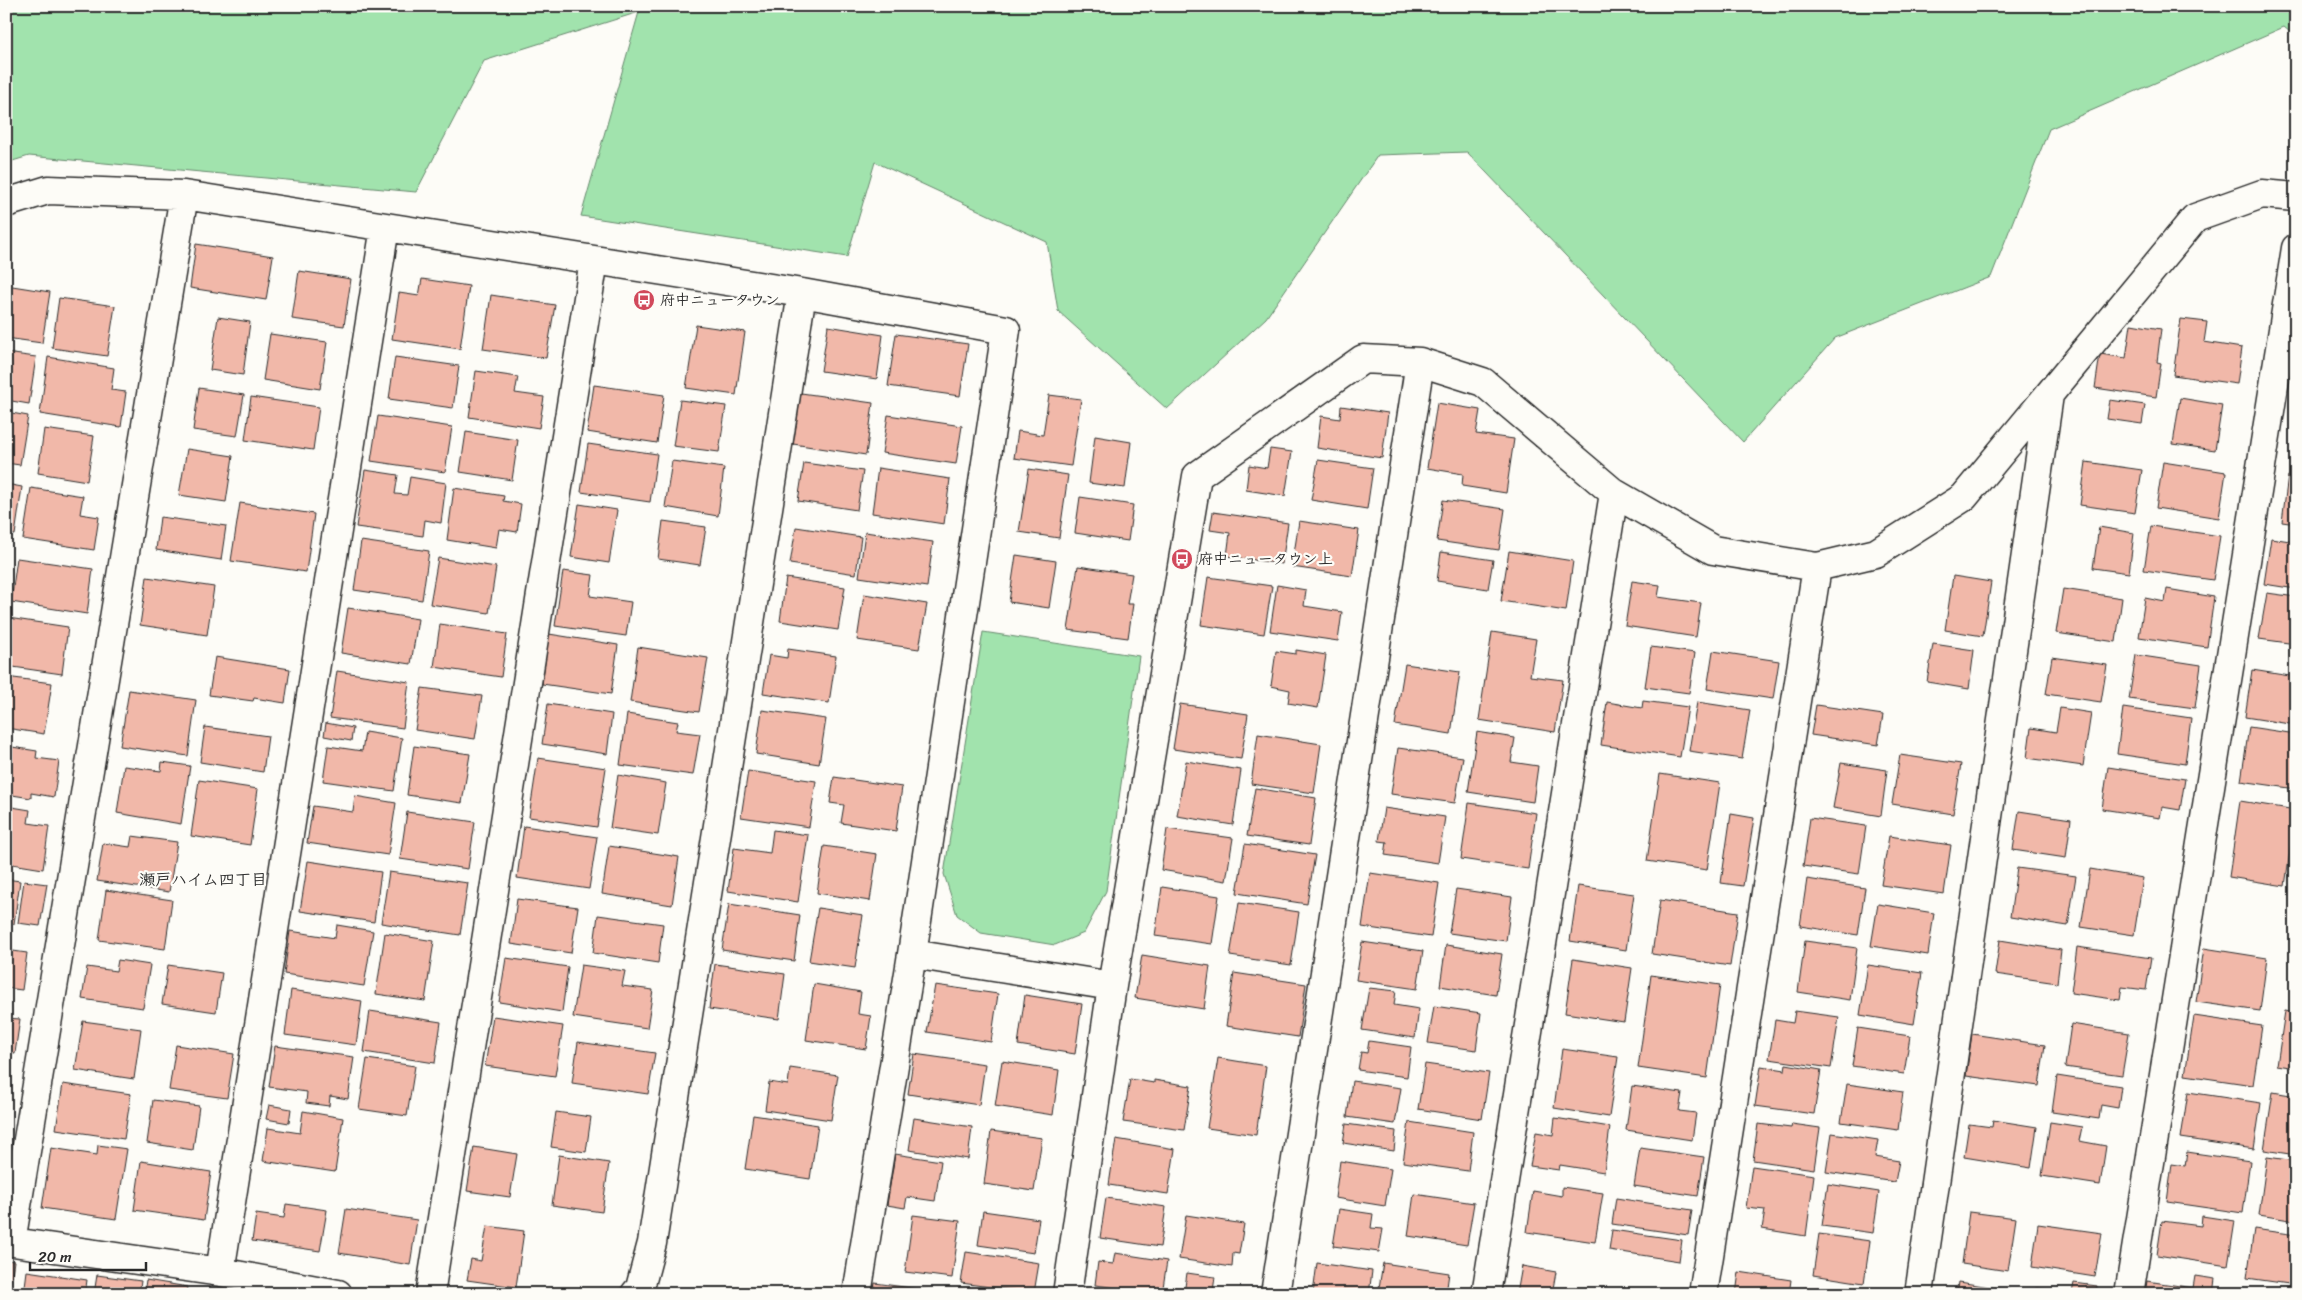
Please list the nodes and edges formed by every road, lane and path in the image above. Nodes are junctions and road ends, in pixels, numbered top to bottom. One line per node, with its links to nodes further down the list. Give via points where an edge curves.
1 (184, 195): 3 (street, via 48,190); 4 (street); 14 (street)
2 (2296, 197): 9 (street, via 2262,194 2195,218)
3 (6, 203)
4 (385, 227): 6 (street); 15 (street)
5 (2296, 248): 25 (street)
6 (594, 260): 7 (street); 17 (street)
7 (802, 293): 12 (street, via 1006,330); 18 (street, via 652,1243 640,1288)
8 (1420, 362): 10 (street, via 1484,382); 13 (street, via 1363,359 1197,476); 21 (street)
9 (2050, 394): 11 (street, via 1964,497 1876,552); 24 (street)
10 (1614, 493): 11 (street, via 1713,550); 22 (street)
11 (1818, 567): 23 (street)
12 (912, 954): 13 (street); 19 (street)
13 (1112, 986): 20 (street)
14 (9, 1242): 15 (street)
15 (220, 1272): 16 (street)
16 (338, 1294)
17 (430, 1294)
18 (634, 1294)
19 (857, 1294)
20 (1067, 1294)
21 (1275, 1294)
22 (1486, 1294)
23 (1703, 1294)
24 (1919, 1294)
25 (2129, 1294)

